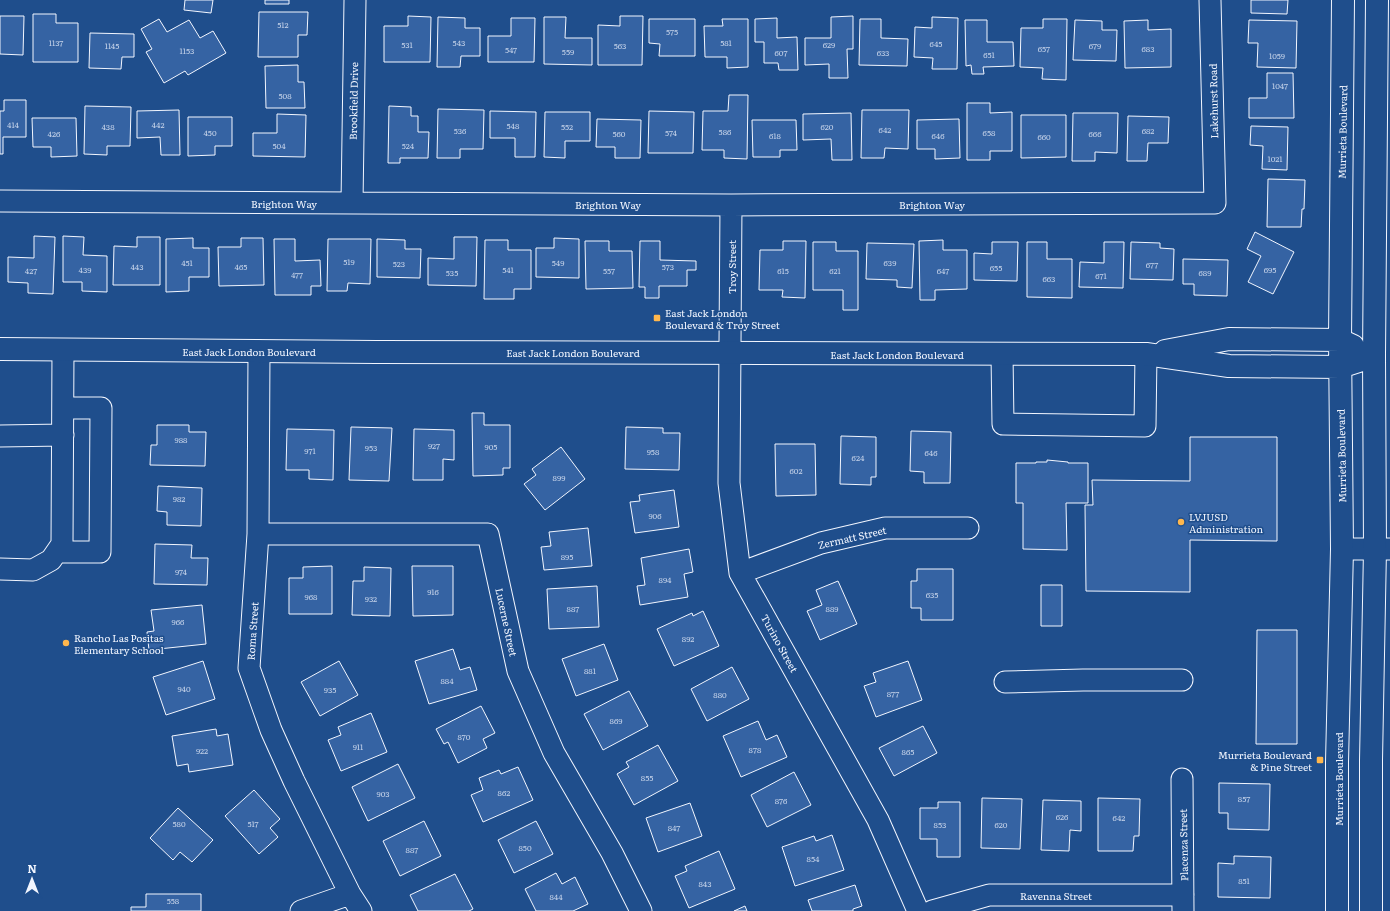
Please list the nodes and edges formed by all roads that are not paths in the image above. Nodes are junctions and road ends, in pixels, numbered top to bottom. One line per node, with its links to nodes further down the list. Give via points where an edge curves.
1 (355, 0): 6 (street, Brookfield Drive)
2 (1210, 0): 7 (street, Lakehurst Road)
3 (1343, 0): 9 (main road, Murrieta Boulevard)
4 (1378, 0): 16 (main road)
5 (0, 201): 6 (street, Brighton Way)
6 (352, 203): 8 (street, Brighton Way)
7 (1215, 203): 8 (street, Brighton Way)
8 (731, 205): 13 (street, Troy Street)
9 (1340, 340): 15 (main road, East Jack London Boulevard, via 1229,339); 16 (main road, East Jack London Boulevard); 17 (main road, Murrieta Boulevard)
10 (0, 349): 11 (main road, East Jack London Boulevard)
11 (63, 350): 12 (main road, East Jack London Boulevard); 18 (street)
12 (259, 350): 13 (main road, East Jack London Boulevard); 22 (street, Roma Street)
13 (731, 353): 14 (main road, East Jack London Boulevard); 27 (street, Turino Street, via 729,483)
14 (1002, 354): 15 (main road, East Jack London Boulevard); 15 (street, via 1002,424 1145,426)
15 (1146, 354): 17 (main road, East Jack London Boulevard, via 1229,366)
16 (1374, 356): 17 (main road, East Jack London Boulevard); 24 (main road)
17 (1340, 367): 23 (main road, Murrieta Boulevard)
18 (63, 408): 19 (street); 25 (street, via 100,408 100,552)
19 (63, 435): 20 (street); 25 (street, via 62,544)
20 (0, 436)
21 (968, 528): 27 (street, Zermatt Street, via 885,528 821,543)
22 (258, 534): 31 (street, Roma Street, via 249,668 271,730); 35 (street, Lucerne Street, via 488,534 518,670 554,753 612,853)
23 (1342, 549): 24 (street); 38 (main road, Murrieta Boulevard, via 1337,762)
24 (1382, 549): 39 (main road, via 1371,760)
25 (57, 552): 26 (street, via 51,560 33,570)
26 (0, 569)
27 (740, 573): 36 (street, Turino Street, via 878,820)
28 (1182, 680): 29 (street)
29 (1005, 682)
30 (1182, 779): 32 (street, Placenza Street)
31 (350, 894): 33 (street); 34 (street, Roma Street)
32 (1183, 903): 37 (street, Ravenna Street, via 989,895)
33 (301, 911)
34 (361, 911)
35 (641, 911)
36 (918, 911)
37 (932, 911)
38 (1337, 911)
39 (1371, 911)

